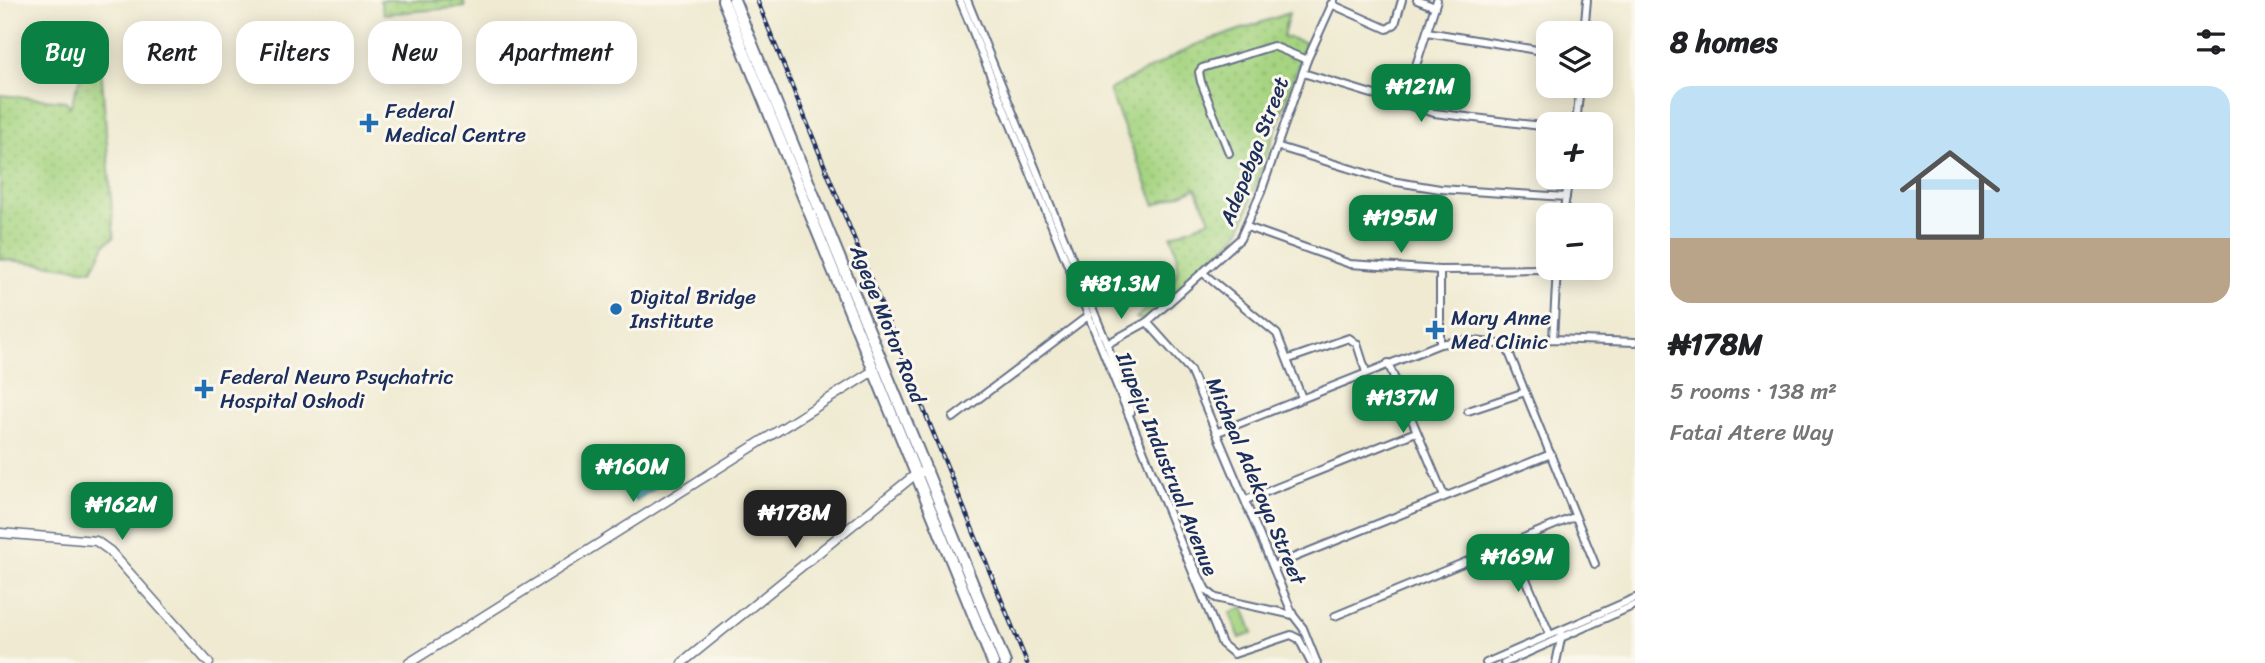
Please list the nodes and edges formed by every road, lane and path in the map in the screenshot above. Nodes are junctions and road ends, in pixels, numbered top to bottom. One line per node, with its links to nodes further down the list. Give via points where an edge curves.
1 (723, 0): 36 (highway, Agege Motor Road)
2 (734, 0): 45 (highway, Agege Motor Road)
3 (960, 0): 27 (street, Ilupeju Industrual Avenue)
4 (967, 0): 31 (street, Ilupeju Industrual Avenue)
5 (1402, 0): 8 (street, via 1395,24 1387,29)
6 (1417, 0): 9 (street)
7 (1587, 0): 10 (street)
8 (1332, 2): 13 (street, Adepebga Street)
9 (1436, 4): 11 (street)
10 (1585, 21)
11 (1427, 32): 12 (street); 15 (street)
12 (1536, 50)
13 (1307, 60): 14 (street, Adepebga Street); 18 (street, via 1273,46 1202,68 1201,82)
14 (1303, 73): 15 (street); 17 (street, Adepebga Street)
15 (1403, 106): 16 (street)
16 (1536, 126)
17 (1279, 147): 20 (street, via 1391,181 1440,189); 22 (street, Adepebga Street)
18 (1228, 153)
19 (1567, 189): 20 (street)
20 (1566, 197): 21 (street)
21 (1565, 203)
22 (1247, 227): 24 (street, via 1350,264); 25 (street, Adepebga Street)
23 (1536, 268): 24 (street)
24 (1440, 270): 32 (street)
25 (1203, 274): 28 (street, Adepebga Street); 34 (street, via 1270,326)
26 (1556, 280): 29 (street)
27 (1088, 316): 41 (street); 65 (street, Ilupeju Industrual Avenue, via 1222,644 1234,654 1282,636 1299,639)
28 (1147, 322): 31 (street, Adepebga Street); 42 (street, Micheal Adekoya Street, via 1190,370)
29 (1553, 338): 30 (street); 33 (street)
30 (1635, 342)
31 (1107, 344): 56 (street, Ilupeju Industrual Avenue, via 1156,476 1206,590 1216,598)
32 (1440, 344): 33 (street, via 1467,340); 35 (street)
33 (1506, 345): 38 (street)
34 (1289, 359): 37 (street, via 1349,338 1357,344); 39 (street)
35 (1388, 363): 37 (street); 43 (street)
36 (873, 371): 46 (highway, Agege Motor Road); 61 (street)
37 (1366, 372): 39 (street)
38 (1525, 392): 40 (street); 44 (street)
39 (1302, 398): 42 (street)
40 (1468, 411)
41 (953, 418)
42 (1218, 432): 48 (street, Micheal Adekoya Street)
43 (1416, 432): 47 (street); 48 (street)
44 (1550, 454): 47 (street); 49 (street)
45 (928, 470): 46 (street); 64 (highway, Agege Motor Road)
46 (916, 474): 62 (street); 63 (highway, Agege Motor Road)
47 (1444, 496): 53 (street)
48 (1246, 499): 53 (street, Micheal Adekoya Street)
49 (1574, 517): 51 (street); 52 (street)
50 (0, 533): 60 (street, via 96,541)
51 (1511, 544): 57 (street); 59 (street)
52 (1595, 564)
53 (1273, 566): 56 (street, Micheal Adekoya Street)
54 (1635, 598): 58 (street)
55 (1635, 604): 58 (street)
56 (1293, 615): 66 (street, Micheal Adekoya Street)
57 (1335, 616)
58 (1563, 632): 59 (street); 68 (street); 69 (street)
59 (1550, 635): 67 (street)
60 (209, 663)
61 (409, 663)
62 (682, 663)
63 (993, 663)
64 (1005, 663)
65 (1311, 663)
66 (1317, 663)
67 (1486, 663)
68 (1504, 663)
69 (1556, 663)

